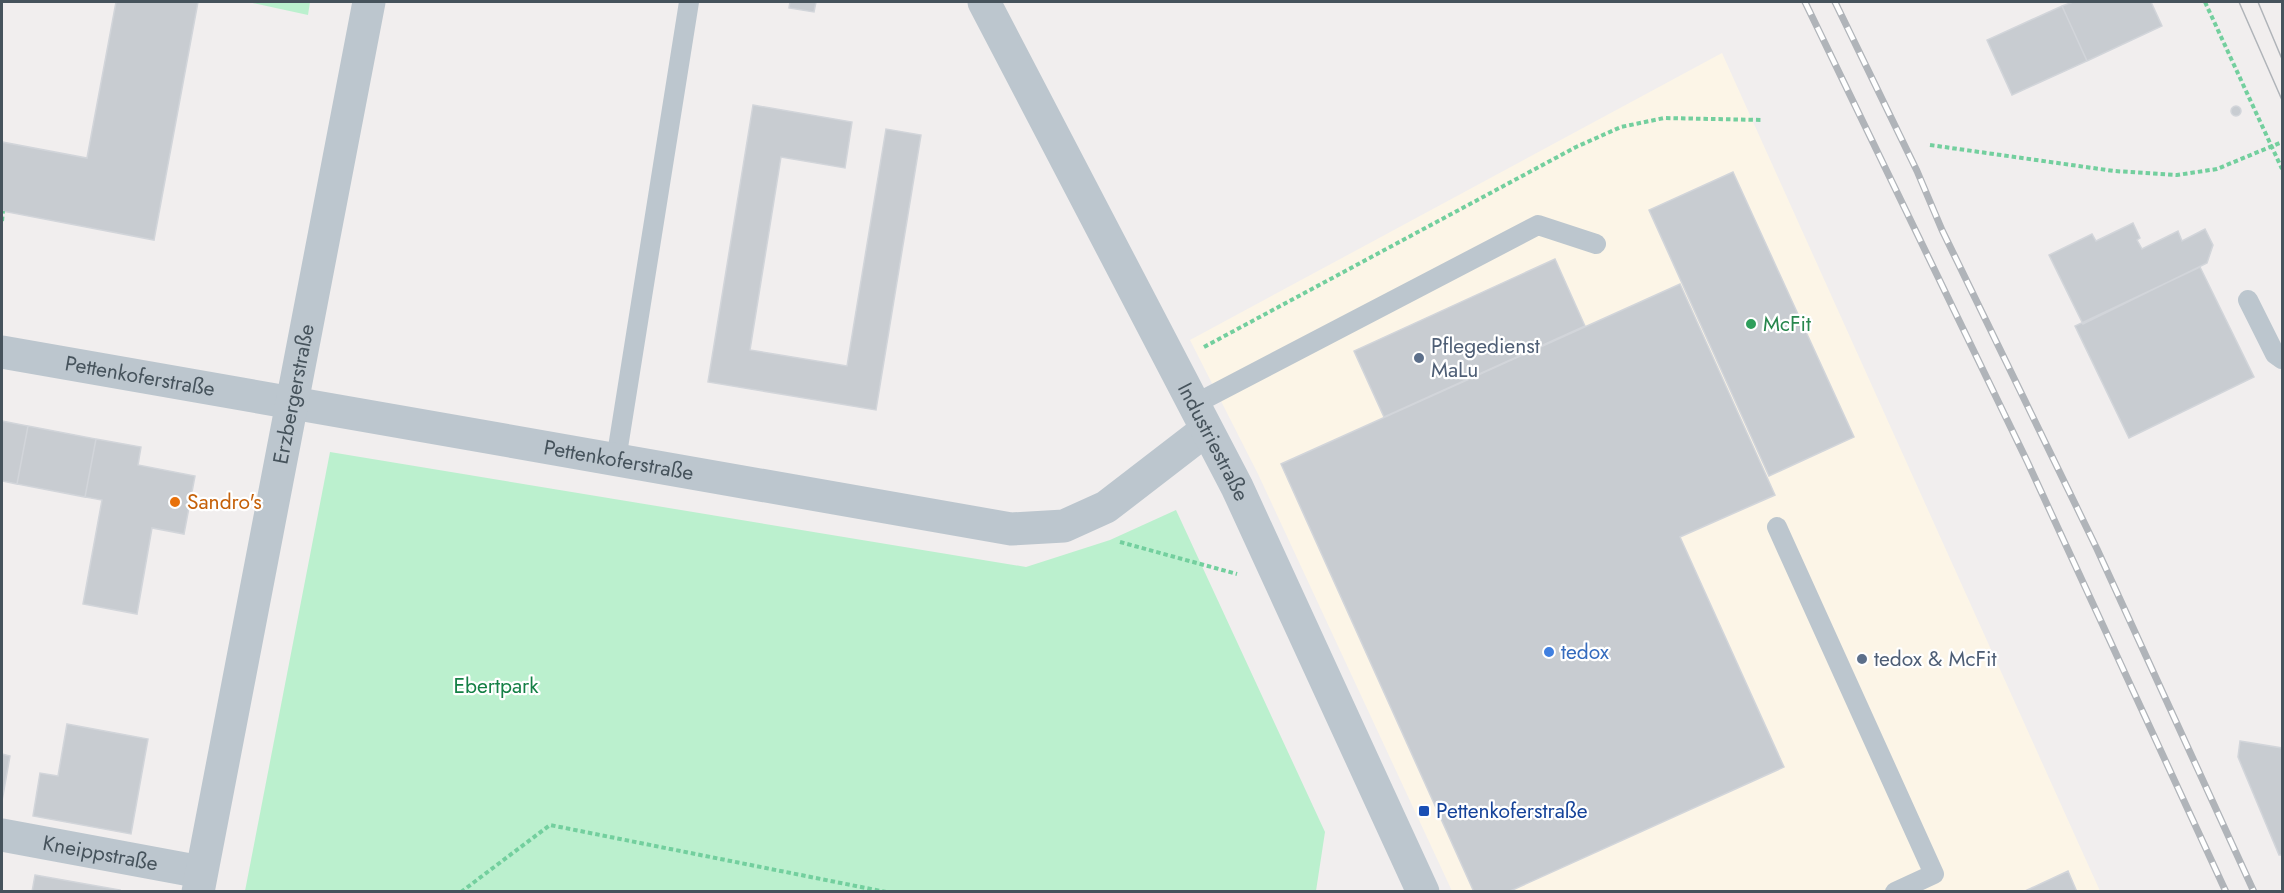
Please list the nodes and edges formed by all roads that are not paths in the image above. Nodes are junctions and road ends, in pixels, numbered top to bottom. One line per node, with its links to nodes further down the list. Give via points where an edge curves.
1 (369, 2): 8 (street, Erzbergerstraße)
2 (689, 2): 10 (lane)
3 (984, 2): 9 (street, Industriestraße)
4 (1596, 244): 9 (lane, via 1538,225)
5 (2248, 300): 7 (lane, via 2275,354)
6 (2, 352): 8 (street, Pettenkoferstraße)
7 (2283, 359)
8 (293, 403): 10 (street, Pettenkoferstraße); 13 (street, Erzbergerstraße)
9 (1199, 417): 10 (street, Pettenkoferstraße, via 1106,507 1064,526 1011,529); 14 (street, Industriestraße, via 1237,487)
10 (616, 460)
11 (1776, 527): 15 (lane, via 1934,874)
12 (2, 835): 13 (street, Kneippstraße)
13 (199, 882)
14 (1423, 891)
15 (1895, 891)

